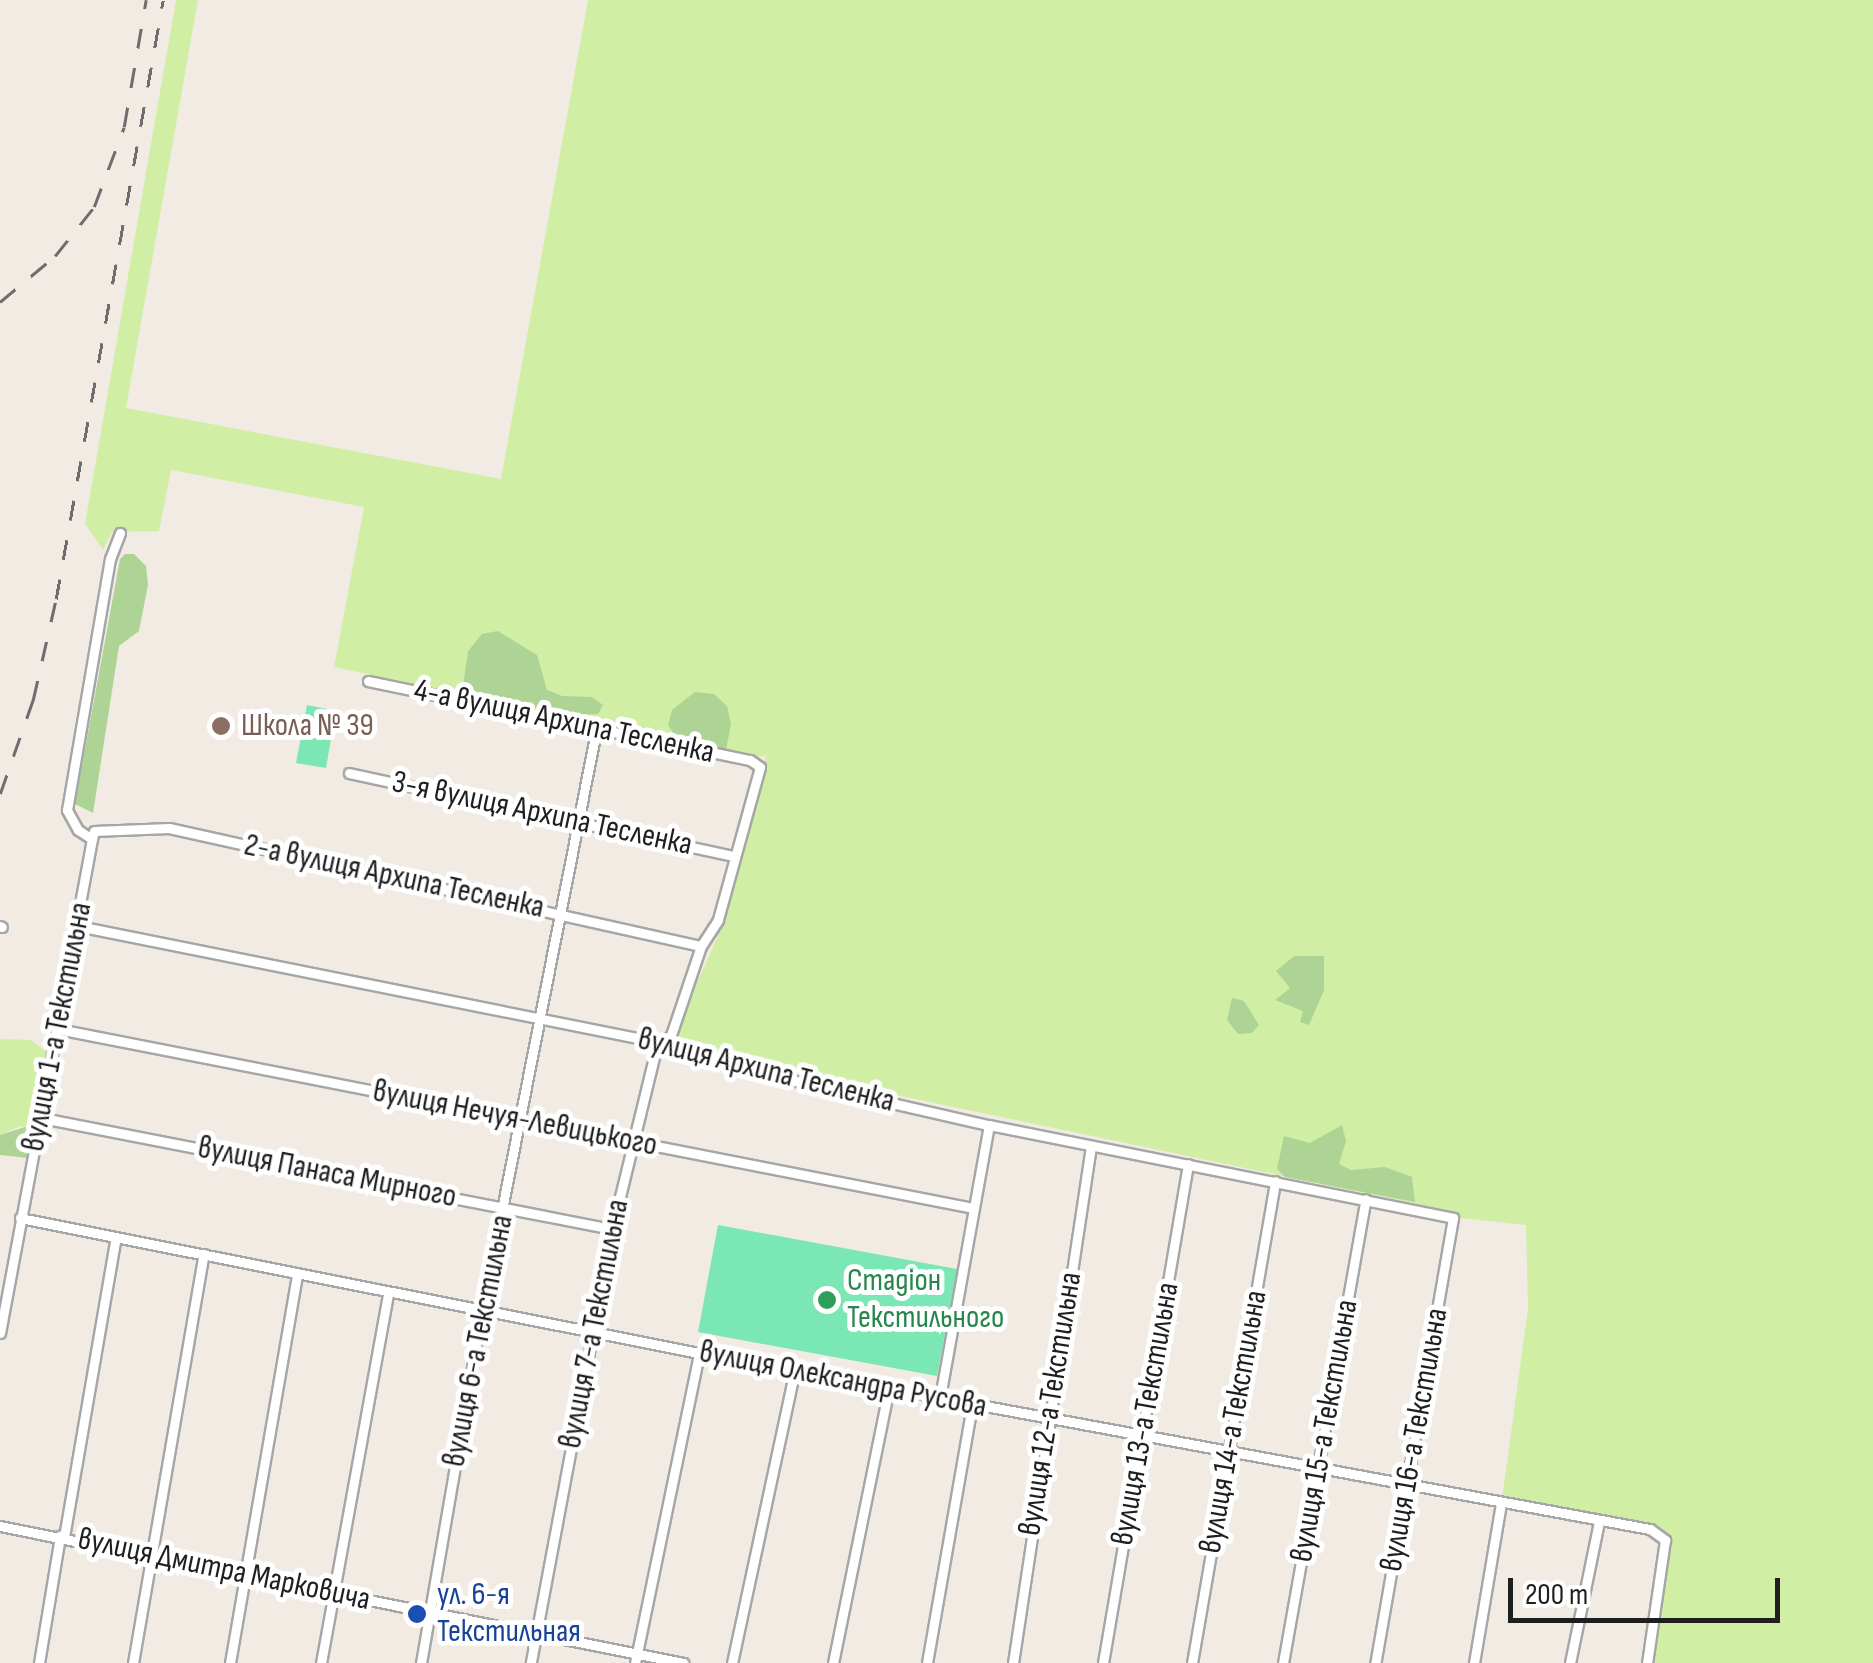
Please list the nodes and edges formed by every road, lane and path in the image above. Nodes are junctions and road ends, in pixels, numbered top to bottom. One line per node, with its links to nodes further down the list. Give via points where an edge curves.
1 (120, 533): 7 (street, via 67,810)
2 (368, 680): 3 (street, 4-а вулиця Архипа Тесленка)
3 (596, 731): 4 (street, 4-а вулиця Архипа Тесленка); 6 (street, вулиця 6-а Текстильна)
4 (760, 767): 8 (street, вулиця 7-а Текстильна)
5 (350, 773): 6 (street, 3-я вулиця Архипа Тесленка)
6 (577, 820): 8 (street, 3-я вулиця Архипа Тесленка); 9 (street, вулиця 6-а Текстильна)
7 (92, 839): 9 (street, 2-а вулиця Архипа Тесленка, via 94,830 168,828); 10 (street, вулиця 1-а Текстильна)
8 (734, 856): 11 (street, вулиця 7-а Текстильна, via 718,920)
9 (557, 913): 11 (street, 2-а вулиця Архипа Тесленка); 12 (street, вулиця 6-а Текстильна)
10 (78, 926): 12 (street, вулиця Архипа Тесленка); 13 (street, вулиця 1-а Текстильна)
11 (701, 946): 14 (street, вулиця 7-а Текстильна, via 671,1035)
12 (538, 1020): 14 (street, вулиця Архипа Тесленка, via 647,1040); 16 (street, вулиця 6-а Текстильна)
13 (58, 1029): 15 (street, вулиця 1-а Текстильна); 16 (street, вулиця Нечуя-Левицького)
14 (656, 1049): 17 (street, вулиця Архипа Тесленка); 18 (street, вулиця 7-а Текстильна)
15 (42, 1118): 23 (street, вулиця Панаса Мирного); 25 (street, вулиця 1-а Текстильна)
16 (522, 1120): 18 (street, вулиця Нечуя-Левицького); 23 (street, вулиця 6-а Текстильна)
17 (988, 1125): 19 (street, вулиця Архипа Тесленка); 24 (street)
18 (632, 1143): 24 (street, вулиця Нечуя-Левицького); 27 (street, вулиця 7-а Текстильна)
19 (1091, 1146): 20 (street, вулиця Архипа Тесленка); 40 (street, вулиця 12-а Текстильна)
20 (1188, 1164): 21 (street, вулиця Архипа Тесленка); 41 (street, вулиця 13-а Текстильна)
21 (1275, 1181): 22 (street, вулиця Архипа Тесленка); 42 (street, вулиця 14-а Текстильна)
22 (1366, 1199): 26 (street, вулиця Архипа Тесленка); 43 (street, вулиця 15-а Текстильна)
23 (504, 1207): 27 (street, вулиця Панаса Мирного); 32 (street, вулиця 6-а Текстильна)
24 (972, 1208): 38 (street)
25 (20, 1218): 28 (street, вулиця Олександра Русова); 34 (street, вулиця 1-а Текстильна)
26 (1454, 1218): 44 (street, вулиця 16-а Текстильна)
27 (612, 1229): 33 (street, вулиця 7-а Текстильна)
28 (116, 1237): 29 (street, вулиця Олександра Русова); 48 (street)
29 (204, 1254): 30 (street, вулиця Олександра Русова); 49 (street)
30 (297, 1275): 31 (street, вулиця Олександра Русова); 50 (street)
31 (388, 1292): 32 (street, вулиця Олександра Русова); 51 (street)
32 (482, 1311): 33 (street, вулиця Олександра Русова); 52 (street, вулиця 6-а Текстильна)
33 (593, 1332): 35 (street, вулиця Олександра Русова); 53 (street, вулиця 7-а Текстильна)
34 (0, 1333)
35 (698, 1353): 36 (street, вулиця Олександра Русова); 54 (street)
36 (795, 1370): 37 (street, вулиця Олександра Русова); 62 (street)
37 (889, 1387): 38 (street, вулиця Олександра Русова); 63 (street)
38 (940, 1397): 39 (street, вулиця Олександра Русова)
39 (972, 1404): 40 (street, вулиця Олександра Русова); 64 (street)
40 (1048, 1417): 41 (street, вулиця Олександра Русова); 65 (street, вулиця 12-а Текстильна)
41 (1142, 1435): 42 (street, вулиця Олександра Русова); 66 (street, вулиця 13-а Текстильна)
42 (1229, 1451): 43 (street, вулиця Олександра Русова); 67 (street, вулиця 14-а Текстильна)
43 (1318, 1469): 44 (street, вулиця Олександра Русова); 68 (street, вулиця 15-а Текстильна)
44 (1407, 1486): 45 (street, вулиця Олександра Русова); 69 (street, вулиця 16-а Текстильна)
45 (1501, 1504): 46 (street, вулиця Олександра Русова); 70 (street)
46 (1598, 1522): 71 (street); 72 (street, вулиця Олександра Русова, via 1650,1530 1665,1540)
47 (0, 1526): 48 (street, вулиця Дмитра Марковича)
48 (62, 1536): 49 (street, вулиця Дмитра Марковича); 55 (street)
49 (153, 1554): 50 (street, вулиця Дмитра Марковича); 56 (street)
50 (246, 1575): 51 (street, вулиця Дмитра Марковича); 57 (street)
51 (334, 1594): 52 (street, вулиця Дмитра Марковича); 58 (street)
52 (430, 1612): 53 (street, вулиця Дмитра Марковича); 59 (street, вулиця 6-а Текстильна)
53 (536, 1634): 54 (street, вулиця Дмитра Марковича); 60 (street, вулиця 7-а Текстильна)
54 (636, 1658): 61 (street, вулиця Дмитра Марковича)
55 (39, 1663)
56 (133, 1663)
57 (230, 1663)
58 (322, 1663)
59 (421, 1663)
60 (531, 1663)
61 (683, 1663)
62 (732, 1663)
63 (834, 1663)
64 (926, 1663)
65 (1013, 1663)
66 (1103, 1663)
67 (1192, 1663)
68 (1284, 1663)
69 (1375, 1663)
70 (1474, 1663)
71 (1570, 1663)
72 (1647, 1663)

